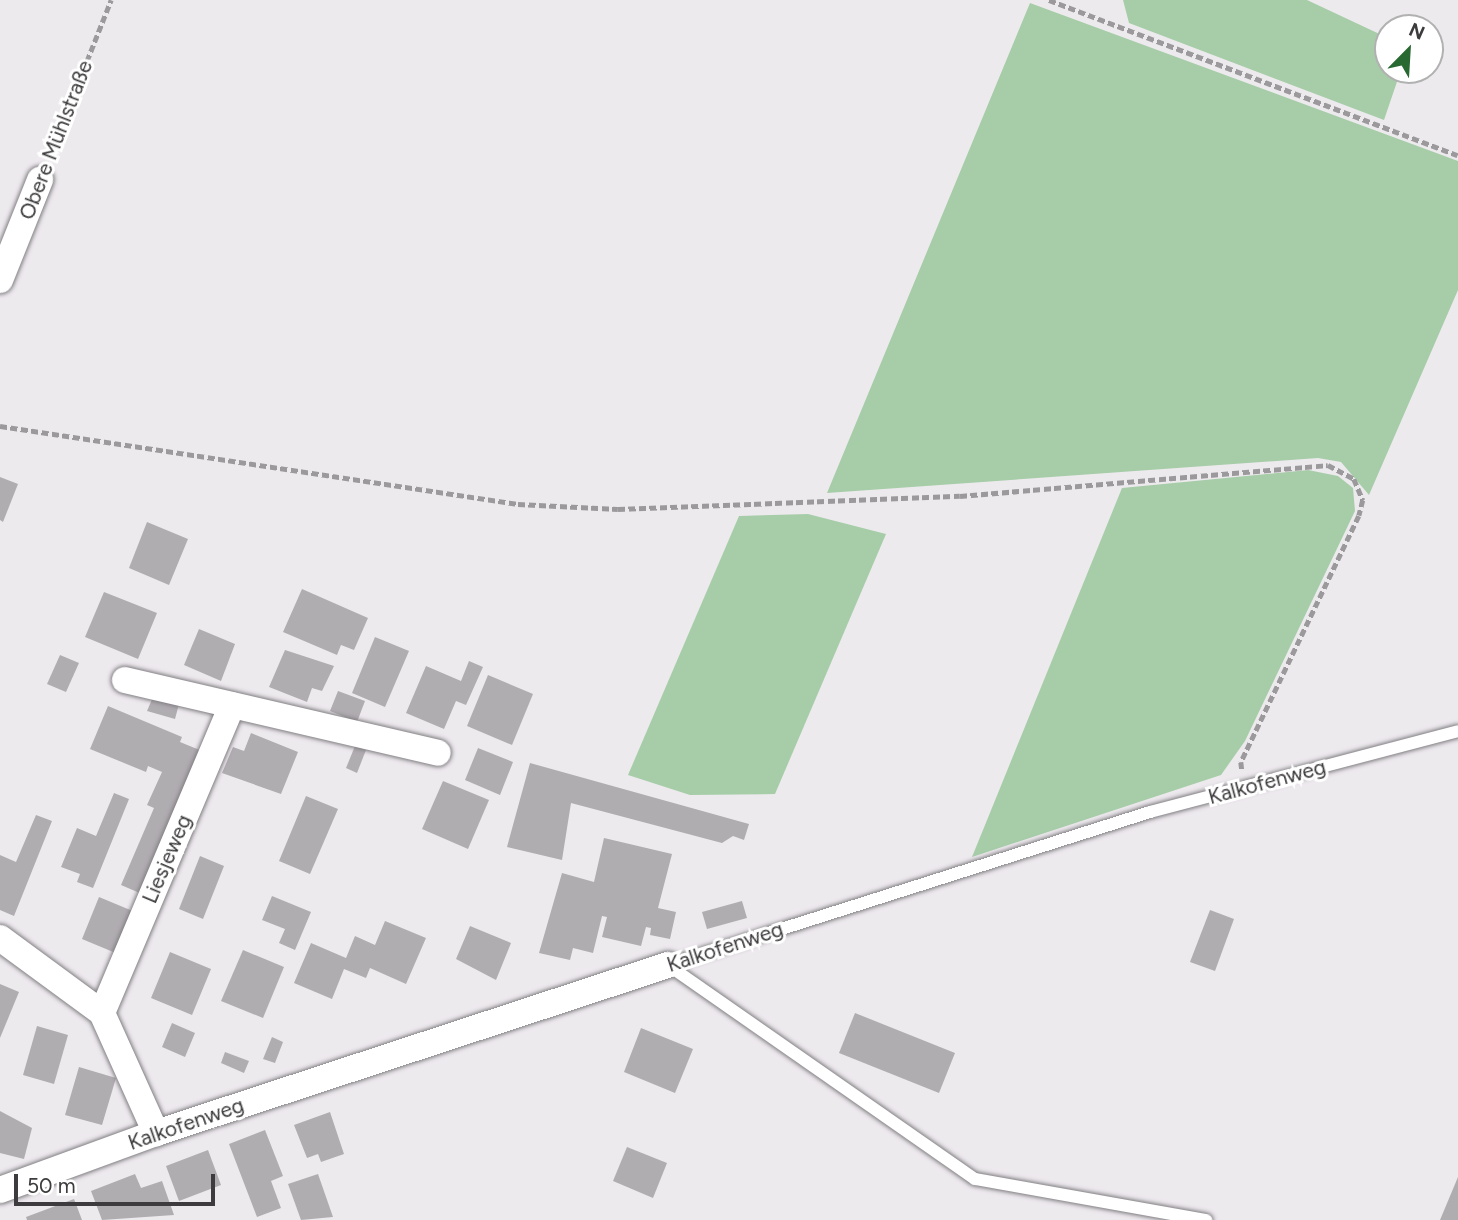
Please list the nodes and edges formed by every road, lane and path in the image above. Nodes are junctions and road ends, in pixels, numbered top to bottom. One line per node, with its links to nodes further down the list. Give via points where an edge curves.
1 (111, 0): 4 (path, Obere Mühlstraße)
2 (1049, 0): 3 (path)
3 (1458, 155)
4 (40, 180): 5 (street, Obere Mühlstraße)
5 (0, 280)
6 (0, 426): 11 (path, via 519,504 618,509 960,496 1328,465 1345,472 1361,490 1359,516 1241,762)
7 (125, 680): 8 (street)
8 (232, 705): 10 (street); 14 (street, Liesjeweg)
9 (1458, 731): 11 (lane, Kalkofenweg)
10 (438, 753)
11 (1245, 788): 13 (lane, Kalkofenweg, via 1150,812)
12 (0, 938): 14 (street)
13 (668, 965): 15 (street, Kalkofenweg); 17 (lane, via 975,1179)
14 (102, 1013): 15 (street)
15 (156, 1133): 16 (street, Kalkofenweg)
16 (0, 1190)
17 (1206, 1220)

